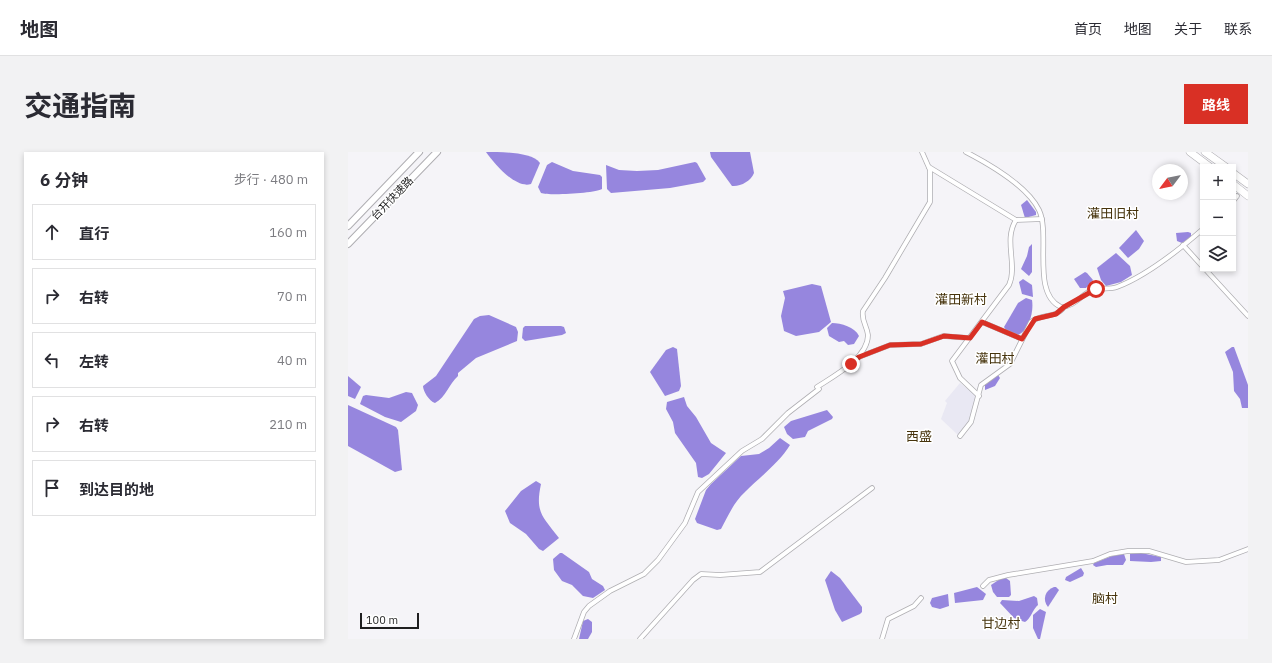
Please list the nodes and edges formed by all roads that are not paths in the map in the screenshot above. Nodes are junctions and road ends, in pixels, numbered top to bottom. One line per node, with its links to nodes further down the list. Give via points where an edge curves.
1 (420, 152): 18 (highway, 台开快速路)
2 (437, 152): 20 (highway, 台开快速路)
3 (922, 152): 9 (street)
4 (966, 152): 16 (street, via 1021,187 1037,207)
5 (1190, 152): 7 (highway)
6 (1205, 152): 8 (highway)
7 (1206, 164)
8 (1222, 164)
9 (929, 167): 17 (street); 29 (street, via 930,202 863,311 862,317 868,337)
10 (1236, 175): 11 (highway)
11 (1248, 184)
12 (1236, 186): 14 (highway)
13 (1237, 196): 15 (street)
14 (1248, 196)
15 (1234, 200)
16 (1042, 219): 17 (street); 24 (street, via 1046,288 1052,301)
17 (1016, 220): 26 (street, via 1010,240 1013,276 1006,291)
18 (348, 226)
19 (1200, 231): 21 (street)
20 (348, 244)
21 (1183, 245): 22 (street); 24 (street, via 1150,270 1133,279 1117,287 1090,291)
22 (1200, 264)
23 (1208, 272): 25 (street)
24 (1064, 307): 28 (street, via 1056,314 1035,319)
25 (1248, 316)
26 (982, 322): 27 (street); 28 (street)
27 (970, 338): 29 (street, via 944,336 921,344 890,345); 30 (street, via 952,362 960,378)
28 (1022, 339): 30 (street, via 1010,364 984,382)
29 (859, 357): 36 (street, via 788,413 762,439 742,451 698,492 685,523 658,560 644,574 610,591 588,606)
30 (979, 396): 31 (street, via 970,425)
31 (960, 436)
32 (872, 488): 37 (street, via 762,571 701,574)
33 (1248, 549): 34 (street, via 1219,560 1186,562 1150,551 1128,551 1110,554 1093,562 1008,575 989,580)
34 (983, 586)
35 (921, 598): 38 (street, via 914,606 888,619)
36 (574, 639)
37 (640, 639)
38 (882, 639)

